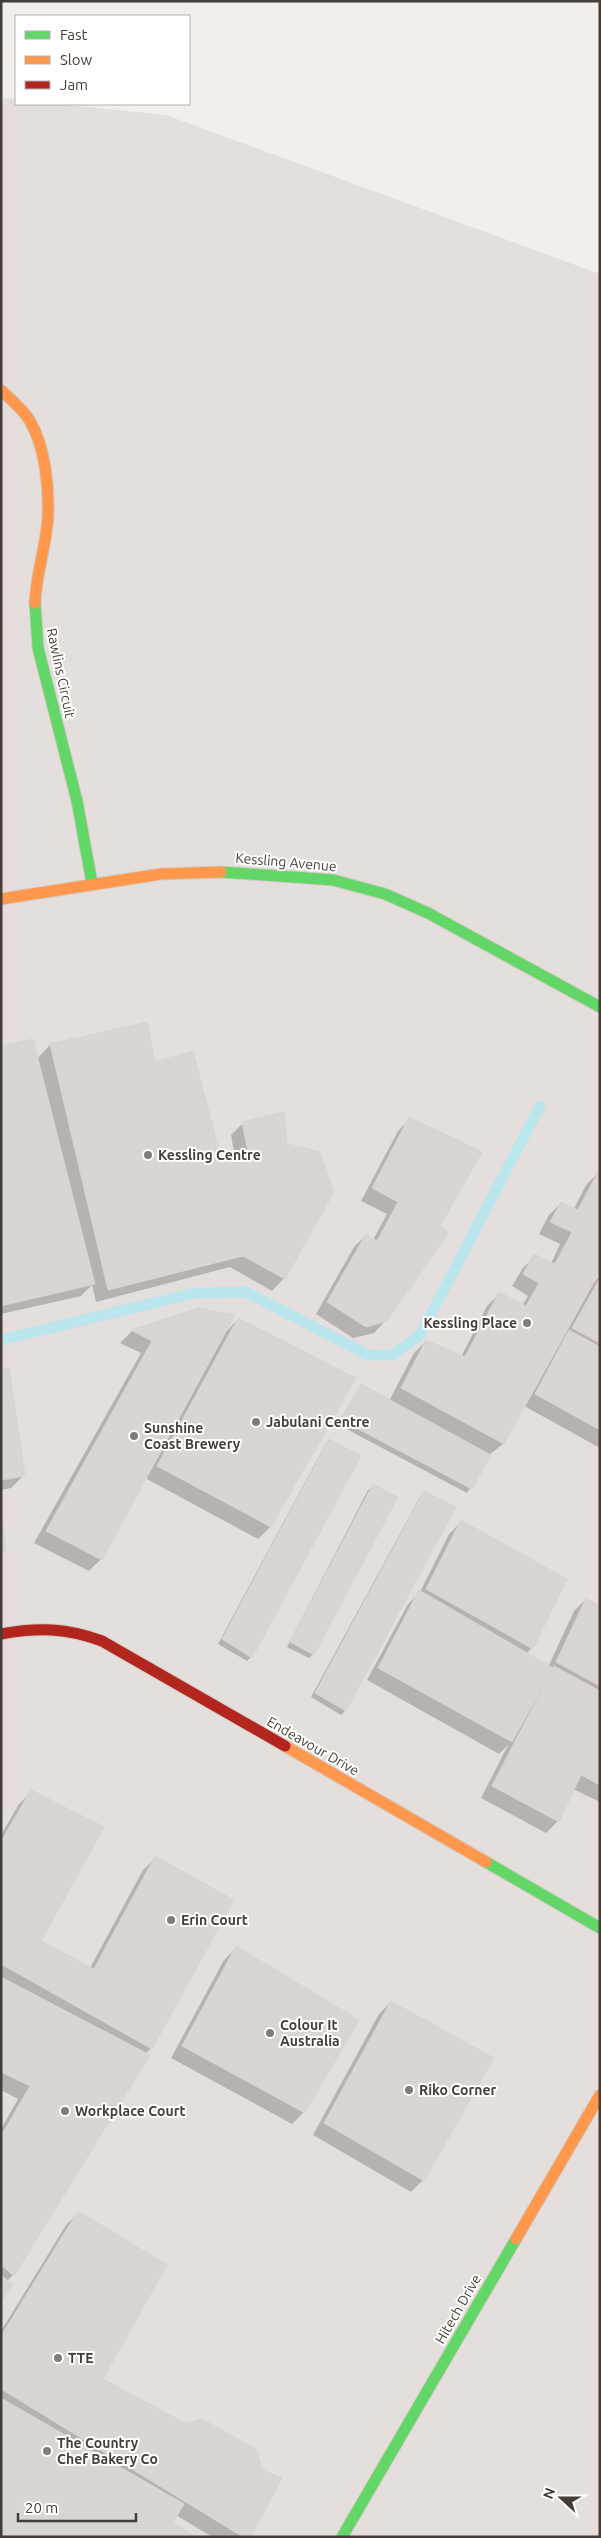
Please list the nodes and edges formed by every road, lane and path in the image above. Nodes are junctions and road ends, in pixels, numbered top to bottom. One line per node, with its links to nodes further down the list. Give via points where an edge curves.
1 (1, 390): 2 (street, Rawlins Circuit, via 30,420 41,448 48,516 36,580 34,614 38,648 77,801)
2 (92, 883): 3 (street, Kessling Avenue); 4 (street, Kessling Avenue, via 161,874 218,872 333,880 385,894 428,913)
3 (1, 899)
4 (600, 1007)
5 (1, 1634): 6 (street, Endeavour Drive, via 38,1627 73,1630 102,1641)
6 (600, 1928)
7 (600, 2095): 8 (street, Hitech Drive)
8 (342, 2537)

